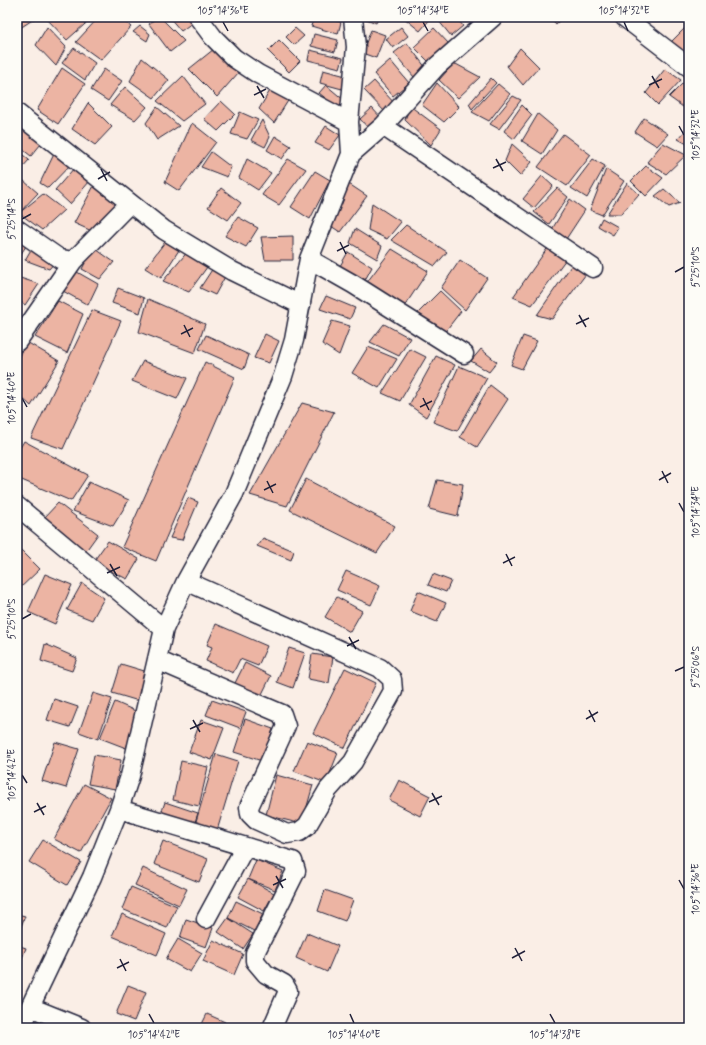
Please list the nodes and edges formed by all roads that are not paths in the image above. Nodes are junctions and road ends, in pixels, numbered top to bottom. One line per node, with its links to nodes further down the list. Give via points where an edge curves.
1 (198, 17): 7 (street, via 234,58 258,74)
2 (353, 17): 7 (street, via 356,47)
3 (492, 17): 8 (street, via 437,66)
4 (624, 17): 5 (street)
5 (689, 67)
6 (17, 113): 10 (street)
7 (349, 122): 9 (street)
8 (383, 126): 9 (street); 14 (street)
9 (351, 154): 12 (street)
10 (130, 203): 13 (street); 15 (street, via 164,230 232,271)
11 (17, 229): 13 (street, via 60,259)
12 (309, 259): 15 (street); 17 (street)
13 (73, 261): 16 (street)
14 (593, 268)
15 (300, 305): 19 (street, via 294,340 283,376 234,494)
16 (17, 342)
17 (464, 354)
18 (17, 506): 20 (street)
19 (186, 581): 20 (street); 21 (street, via 380,668 392,679 393,691 354,762 328,790 307,826 299,832 287,834 256,820 250,814 249,807 286,726 282,714)
20 (164, 629): 21 (street)
21 (157, 660): 22 (street, via 130,776)
22 (119, 809): 23 (street); 25 (street, via 92,877)
23 (245, 846): 24 (street); 28 (street, via 293,861 296,865 293,878 255,953 255,961 266,974 284,984 288,991)
24 (206, 919)
25 (30, 1007): 26 (street); 27 (street)
26 (22, 1028)
27 (82, 1028)
28 (272, 1028)

